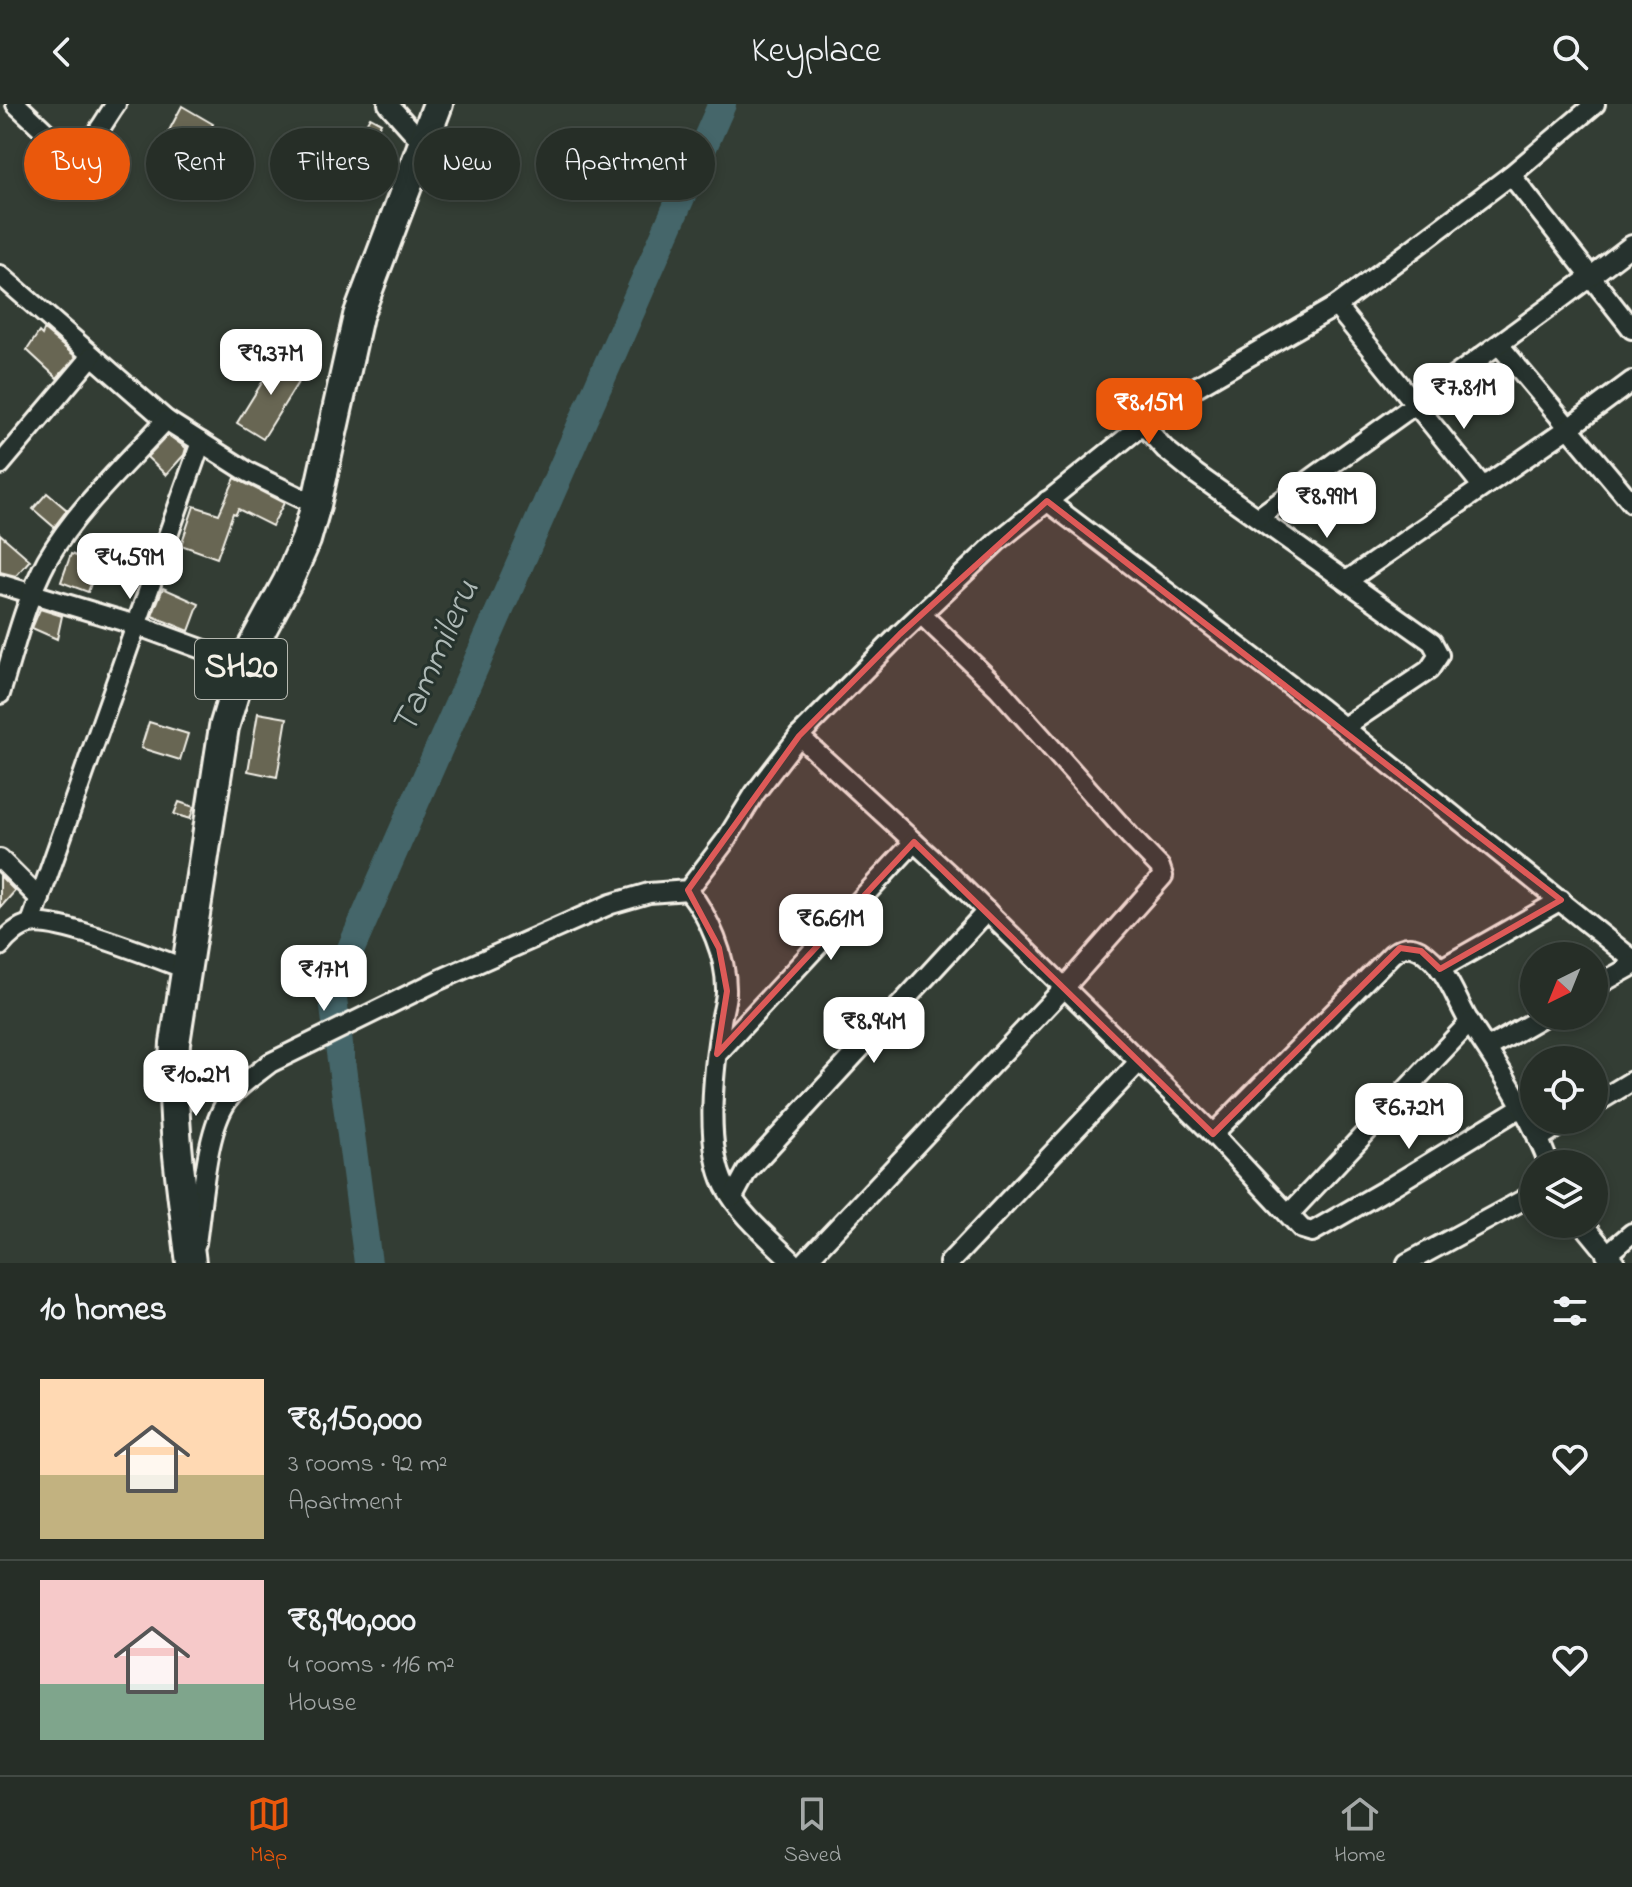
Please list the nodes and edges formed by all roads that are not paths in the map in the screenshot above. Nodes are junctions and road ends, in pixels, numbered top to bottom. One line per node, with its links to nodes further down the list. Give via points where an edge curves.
1 (16, 104): 2 (street, via 73,152 88,143)
2 (116, 104)
3 (388, 104): 7 (street)
4 (438, 104): 6 (main road, SH20)
5 (1595, 104): 9 (street)
6 (428, 128)
7 (414, 133)
8 (414, 164): 27 (main road, SH20, via 358,316)
9 (1511, 175): 11 (street); 13 (street)
10 (1632, 245): 11 (street)
11 (1591, 277): 14 (street); 15 (street)
12 (3, 283): 16 (street)
13 (1336, 306): 18 (street); 20 (street, via 1191,390)
14 (1632, 329)
15 (1500, 346): 18 (street); 21 (street)
16 (92, 356): 19 (street); 23 (street)
17 (1632, 381): 21 (street)
18 (1414, 403): 24 (street); 28 (street)
19 (166, 420): 22 (street); 31 (street, via 82,511)
20 (1143, 425): 25 (street); 28 (street, via 1196,474)
21 (1570, 427): 24 (street); 26 (street)
22 (201, 442): 27 (street); 33 (street)
23 (0, 465)
24 (1482, 486): 29 (street)
25 (1047, 501): 32 (street); 36 (street)
26 (1632, 503)
27 (316, 505): 34 (main road, SH20, via 288,581)
28 (1259, 517): 29 (street)
29 (1348, 580): 36 (street, via 1432,642 1439,655 1429,670)
30 (0, 584): 31 (street)
31 (31, 595): 33 (street); 35 (street)
32 (921, 614): 37 (street); 51 (street, via 998,688 1160,867 1163,876)
33 (136, 625): 34 (street); 41 (street)
34 (243, 664): 49 (main road, SH20, via 224,727 211,800)
35 (0, 694)
36 (1344, 727): 42 (street)
37 (799, 736): 38 (street); 40 (street)
38 (914, 842): 43 (street); 55 (street)
39 (0, 859): 41 (street)
40 (688, 890): 55 (street, via 719,948 727,991); 72 (street, via 649,893 611,904 270,1063 224,1106 213,1133)
41 (40, 899): 44 (street)
42 (1561, 900): 46 (street); 48 (street)
43 (987, 911): 51 (street); 66 (street, via 747,1171)
44 (31, 923): 45 (street); 49 (street, via 65,928)
45 (0, 946)
46 (1628, 950)
47 (1632, 966): 50 (street)
48 (1440, 969): 52 (street); 61 (street, via 1421,951 1400,948)
49 (189, 970): 72 (main road, SH20, via 172,1088)
50 (1608, 979)
51 (1064, 988): 56 (street); 74 (street)
52 (1470, 1022): 54 (street); 68 (street)
53 (1520, 1030): 54 (street)
54 (1488, 1048): 59 (street)
55 (717, 1054): 66 (street, via 712,1099 715,1148 724,1185)
56 (1139, 1062): 61 (street); 75 (street)
57 (1632, 1081): 58 (street)
58 (1608, 1096)
59 (1520, 1101)
60 (1520, 1108): 68 (street, via 1312,1232 1295,1225)
61 (1213, 1134): 68 (street)
62 (1536, 1134): 64 (street)
63 (1546, 1134): 64 (street)
64 (1538, 1139): 65 (street)
65 (1543, 1150)
66 (733, 1197): 73 (street)
67 (1520, 1202): 76 (street)
68 (1289, 1214)
69 (1632, 1233): 71 (street)
70 (1594, 1238): 71 (street)
71 (1610, 1259)
72 (192, 1263)
73 (794, 1263)
74 (804, 1263)
75 (949, 1263)
76 (1407, 1263)

